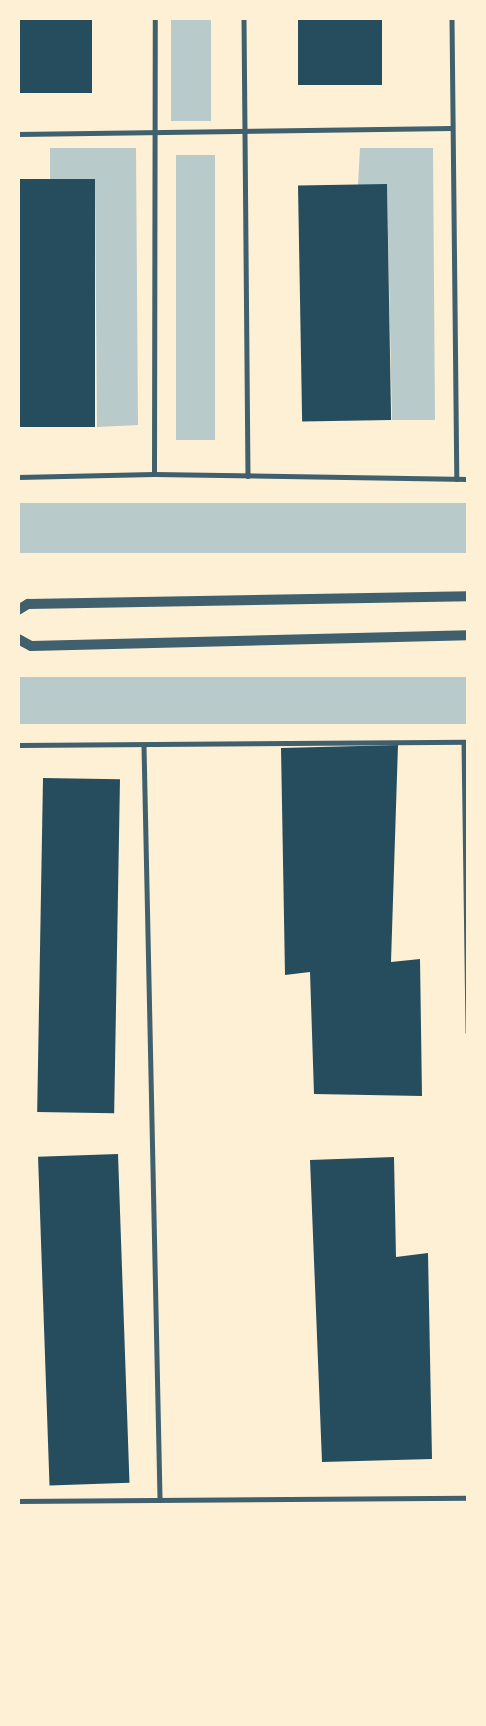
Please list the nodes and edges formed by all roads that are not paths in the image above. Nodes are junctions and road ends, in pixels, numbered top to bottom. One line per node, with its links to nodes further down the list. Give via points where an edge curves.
1 (155, 18): 5 (lane)
2 (244, 18): 6 (lane)
3 (452, 18): 4 (lane)
4 (452, 128): 6 (lane); 11 (lane)
5 (156, 131): 6 (lane); 7 (lane); 8 (lane)
6 (244, 131): 9 (lane)
7 (18, 134)
8 (154, 474): 9 (lane); 10 (lane)
9 (248, 476): 11 (lane)
10 (18, 477)
11 (457, 479): 12 (lane)
12 (468, 479)
13 (468, 596): 14 (street, via 28,604)
14 (18, 610)
15 (468, 635): 16 (street, via 31,646)
16 (18, 639)
17 (466, 742): 19 (lane); 20 (lane)
18 (18, 746): 19 (lane)
19 (144, 746): 22 (lane)
20 (468, 1032)
21 (468, 1498): 22 (lane)
22 (160, 1500): 23 (lane)
23 (18, 1501)

